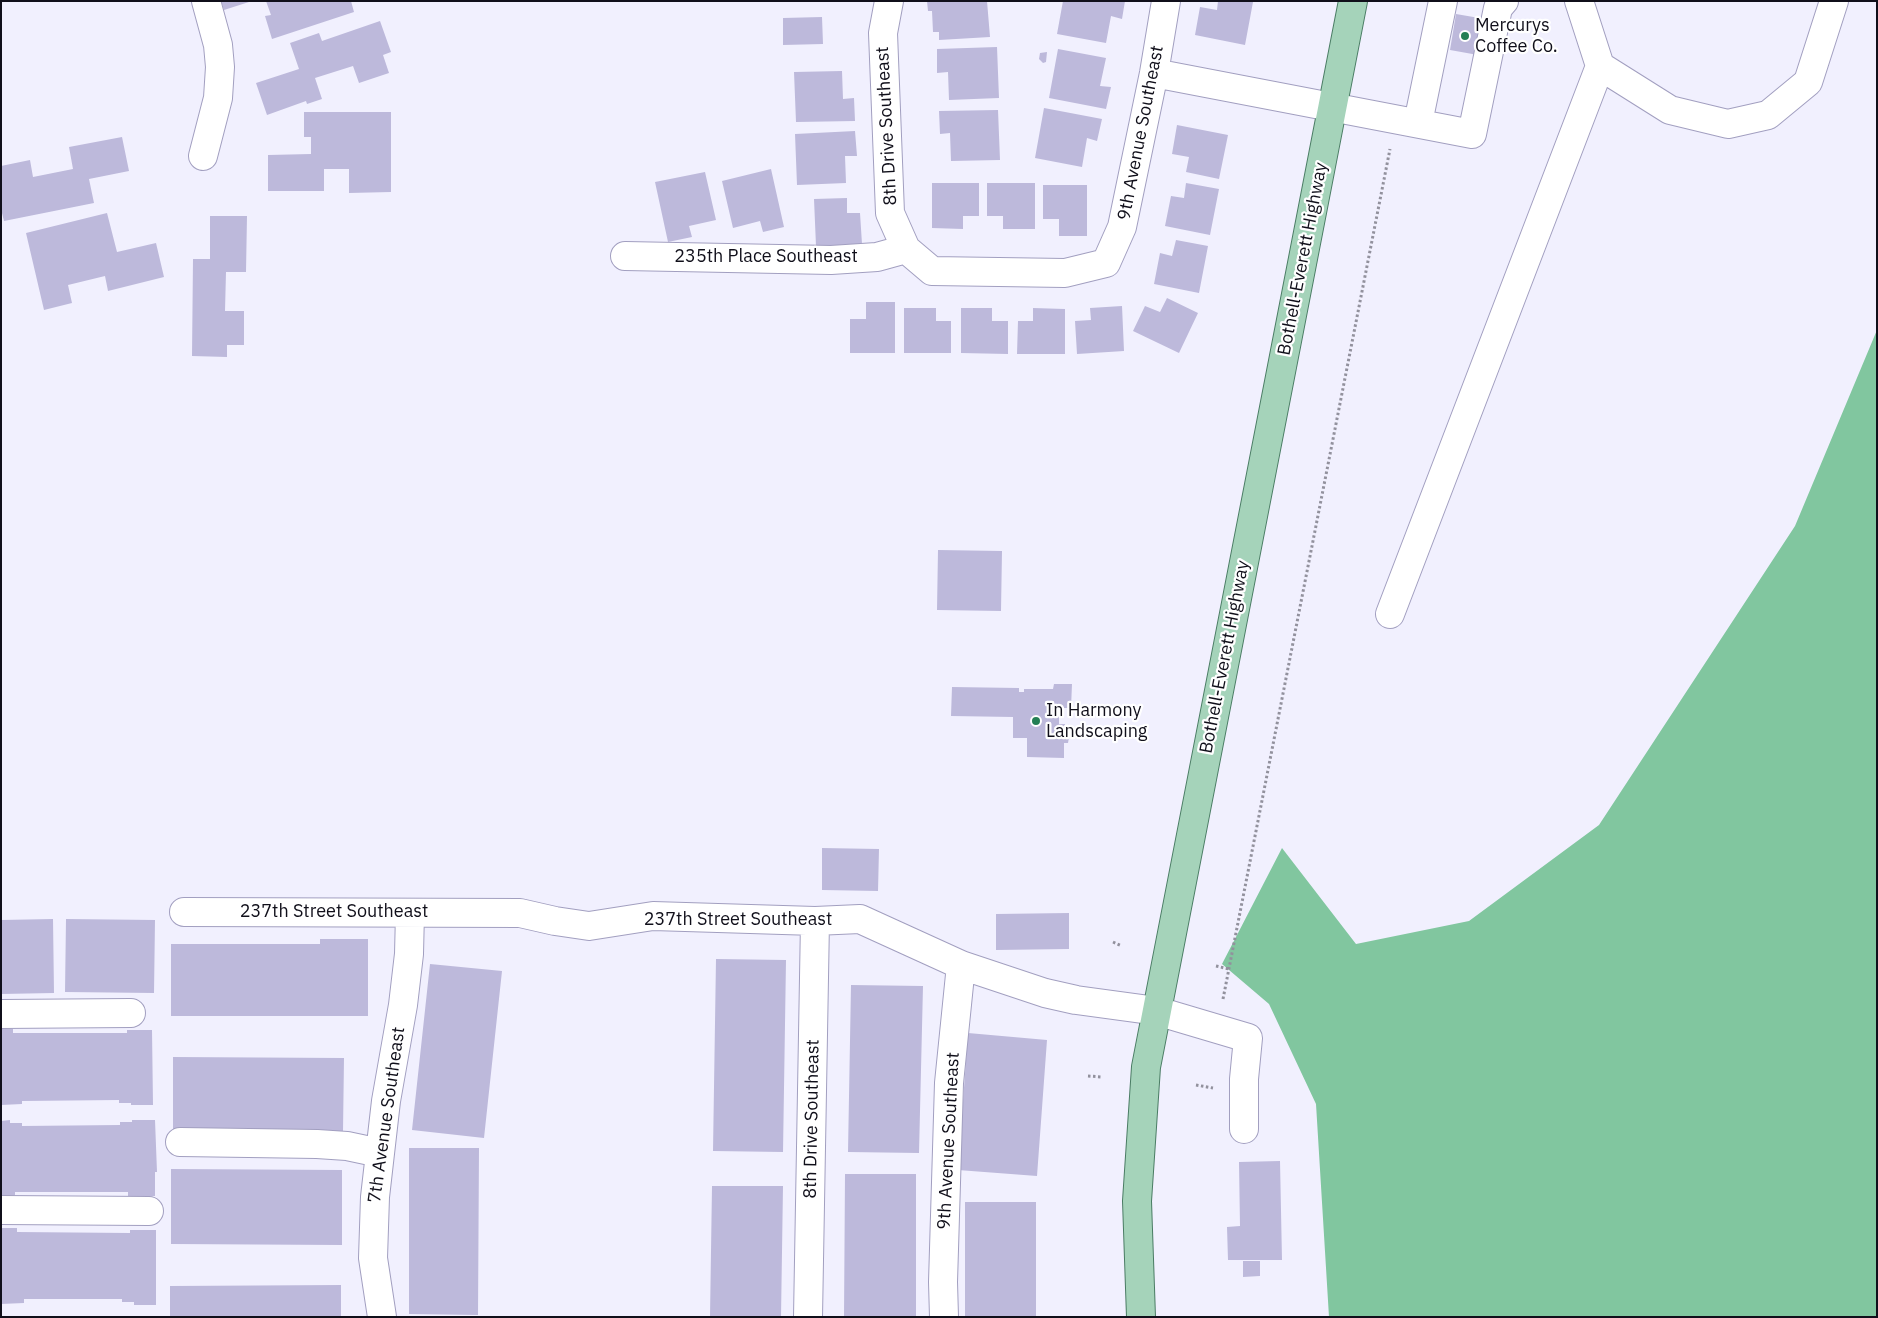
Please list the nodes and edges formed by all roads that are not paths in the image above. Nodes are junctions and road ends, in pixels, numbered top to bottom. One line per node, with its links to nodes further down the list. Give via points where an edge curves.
1 (206, 1): 13 (street, via 218,45 220,67 218,98)
2 (889, 1): 14 (street, 8th Drive Southeast, via 883,33 890,214)
3 (1166, 1): 10 (street, 9th Avenue Southeast)
4 (1353, 1): 11 (main road, Bothell-Everett Highway)
5 (1443, 1): 12 (street)
6 (1504, 1): 12 (street, via 1498,8 1472,134)
7 (1579, 1): 9 (street)
8 (1834, 1): 9 (street, via 1808,82 1768,114 1728,124 1670,110)
9 (1600, 66): 16 (street)
10 (1154, 73): 11 (street); 14 (street, 9th Avenue Southeast, via 1122,227 1106,263 1065,273 932,271)
11 (1332, 107): 12 (street); 21 (main road, Bothell-Everett Highway)
12 (1407, 121)
13 (203, 156)
14 (906, 249): 15 (street, 235th Place Southeast, via 877,257 831,260)
15 (625, 256)
16 (1390, 614)
17 (184, 912): 18 (street, 237th Street Southeast)
18 (410, 913): 19 (street, 237th Street Southeast, via 520,913 588,926 653,916); 26 (street, 7th Avenue Southeast, via 403,1005)
19 (815, 921): 20 (street, 237th Street Southeast, via 860,919); 30 (street, 8th Drive Southeast)
20 (961, 965): 21 (street, 237th Street Southeast, via 1045,993); 31 (street, 9th Avenue Southeast, via 949,1083)
21 (1157, 1010): 24 (street, 237th Street Southeast, via 1248,1038); 32 (main road, Bothell-Everett Highway, via 1146,1067 1137,1201)
22 (131, 1013): 23 (street)
23 (1, 1014)
24 (1244, 1129)
25 (180, 1142): 26 (street, via 317,1144)
26 (380, 1153): 29 (street, 7th Avenue Southeast, via 374,1197 373,1258)
27 (1, 1210): 28 (street)
28 (148, 1212)
29 (382, 1317)
30 (808, 1317)
31 (944, 1317)
32 (1141, 1317)

